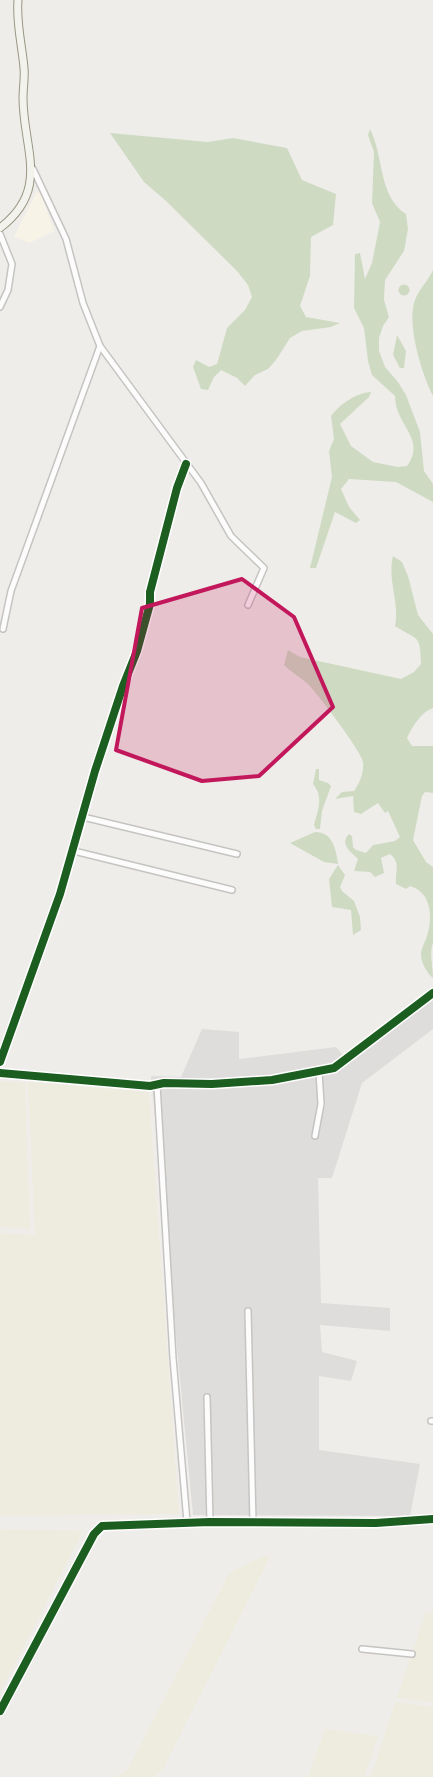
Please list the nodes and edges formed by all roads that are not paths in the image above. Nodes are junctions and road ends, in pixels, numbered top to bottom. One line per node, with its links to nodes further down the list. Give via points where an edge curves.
1 (18, 0): 2 (street, via 23,99)
2 (33, 169): 3 (street, via 18,211); 6 (street, via 66,239 83,303)
3 (0, 228)
4 (0, 234): 5 (street, via 12,264 8,290)
5 (0, 307)
6 (100, 346): 7 (street); 9 (street, via 11,591)
7 (186, 464): 8 (street, via 231,536 264,568); 10 (street, via 177,488 137,651 104,742)
8 (248, 606)
9 (3, 629)
10 (83, 817): 11 (street); 12 (street)
11 (74, 851): 13 (street); 15 (street)
12 (237, 854)
13 (232, 890)
14 (433, 993): 16 (street, via 350,1058 334,1068)
15 (0, 1062)
16 (319, 1072): 18 (street, via 239,1083); 19 (street, via 321,1104)
17 (0, 1073): 18 (street)
18 (157, 1085): 23 (street, via 173,1358)
19 (315, 1136)
20 (248, 1311): 25 (street)
21 (207, 1397): 24 (street)
22 (433, 1519): 25 (street, via 376,1523)
23 (187, 1522): 24 (street); 28 (street, via 102,1526 94,1534)
24 (210, 1522): 25 (street)
25 (253, 1522)
26 (362, 1649): 27 (street)
27 (412, 1654)
28 (0, 1711)

